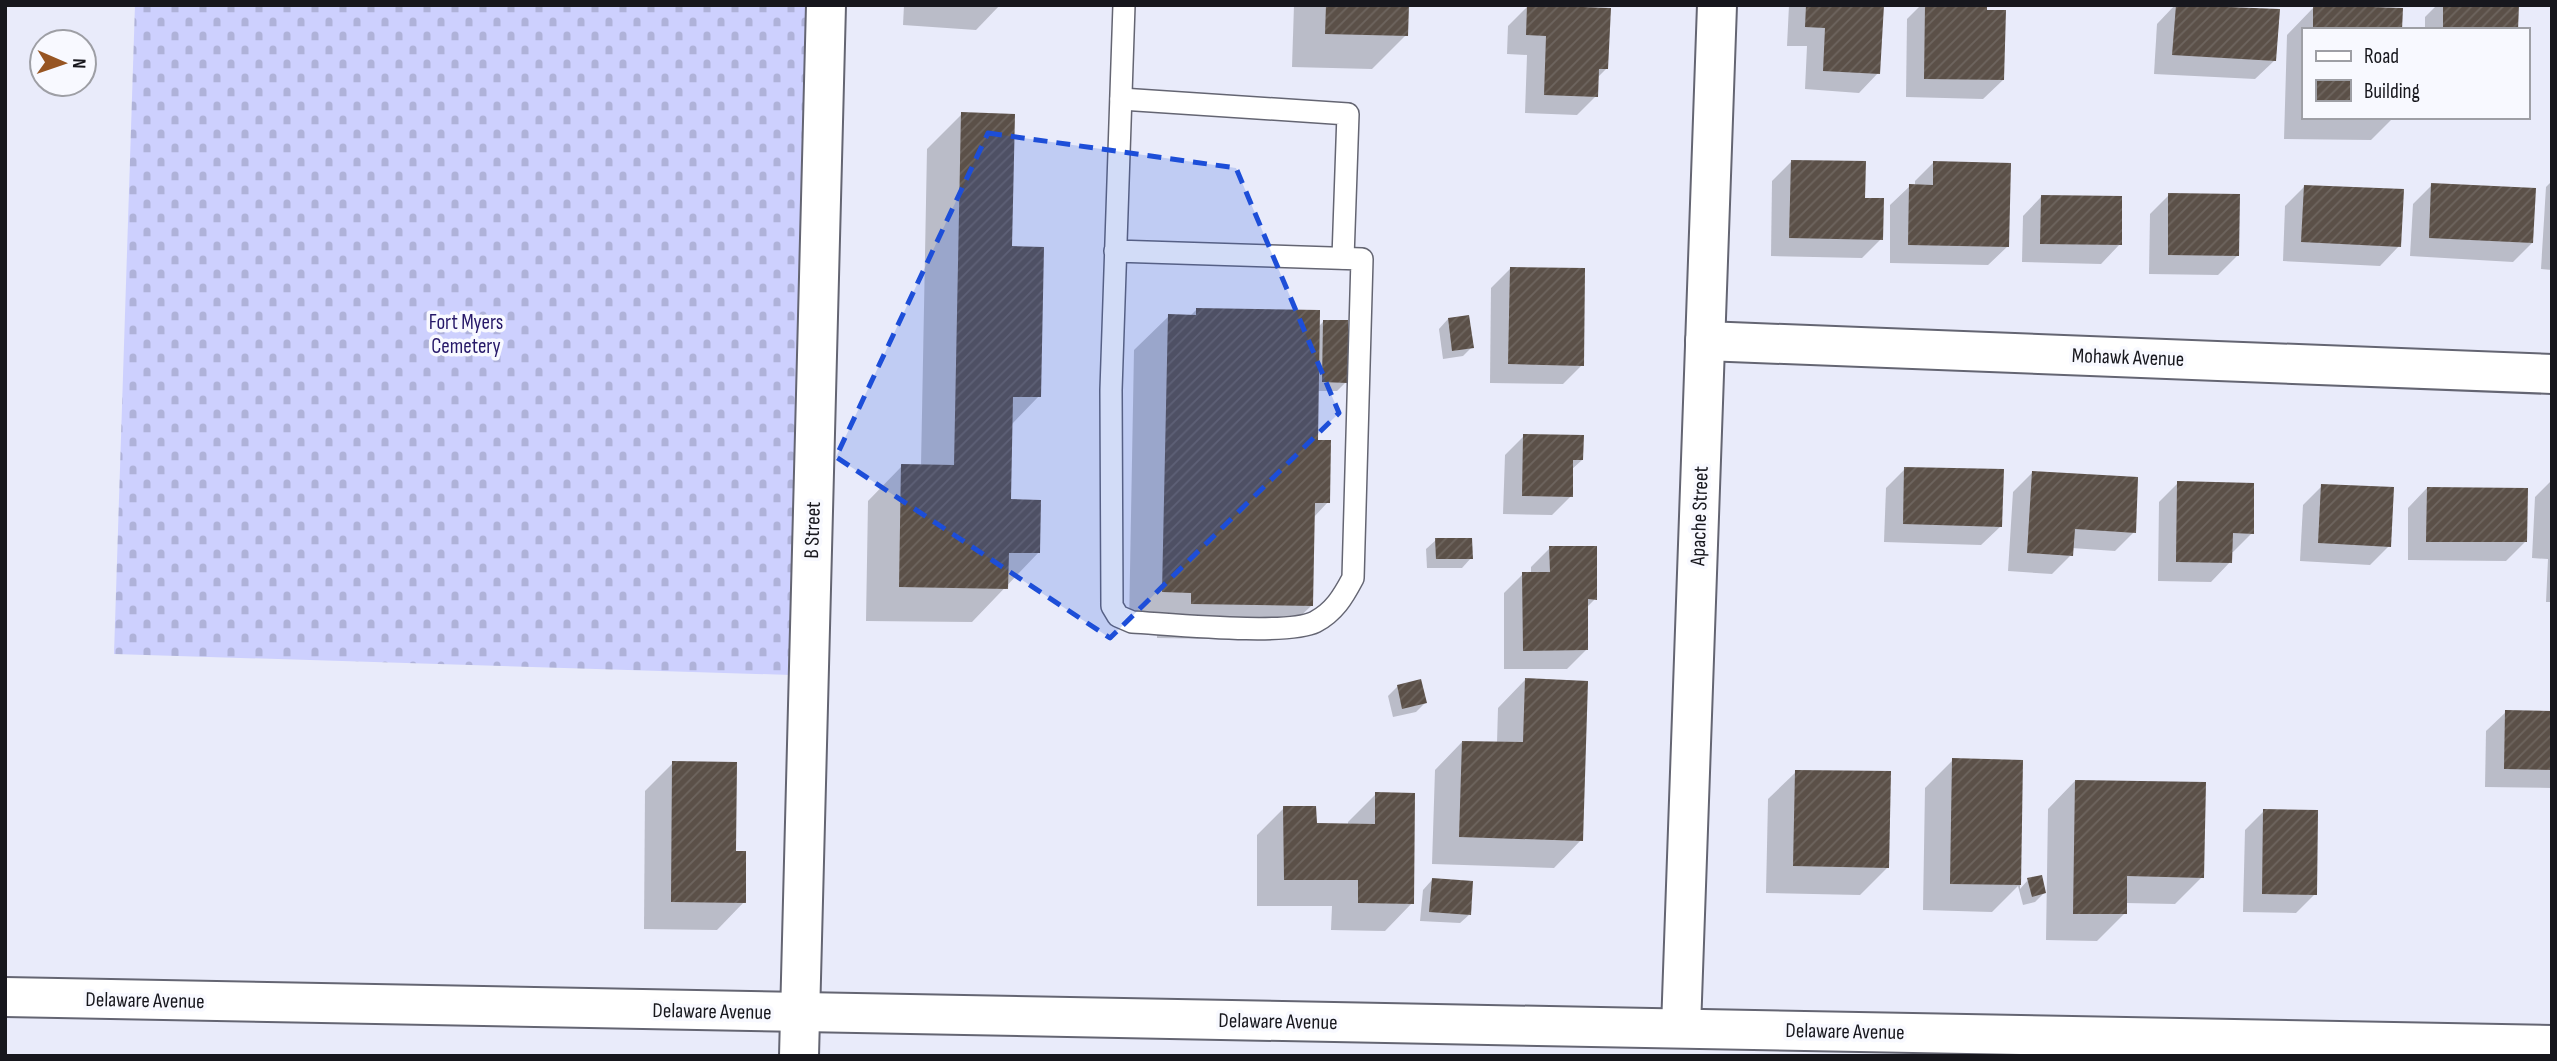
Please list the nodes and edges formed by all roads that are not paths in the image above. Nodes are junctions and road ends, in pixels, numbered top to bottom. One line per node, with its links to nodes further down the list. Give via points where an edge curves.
1 (826, 5): 10 (street, B Street)
2 (1124, 5): 4 (lane)
3 (1717, 5): 7 (street, Apache Street)
4 (1121, 99): 5 (lane); 6 (lane, via 1348,114)
5 (1115, 251): 6 (lane); 6 (lane, via 1112,606 1118,617 1132,622 1280,629 1314,623 1340,603 1353,578 1362,259)
6 (1343, 258)
7 (1705, 341): 8 (street, Mohawk Avenue); 11 (street, Apache Street)
8 (2552, 374)
9 (5, 997): 10 (street, Delaware Avenue)
10 (800, 1013): 11 (street, Delaware Avenue); 13 (street, B Street)
11 (1681, 1028): 12 (street, Delaware Avenue)
12 (2552, 1045)
13 (799, 1056)

